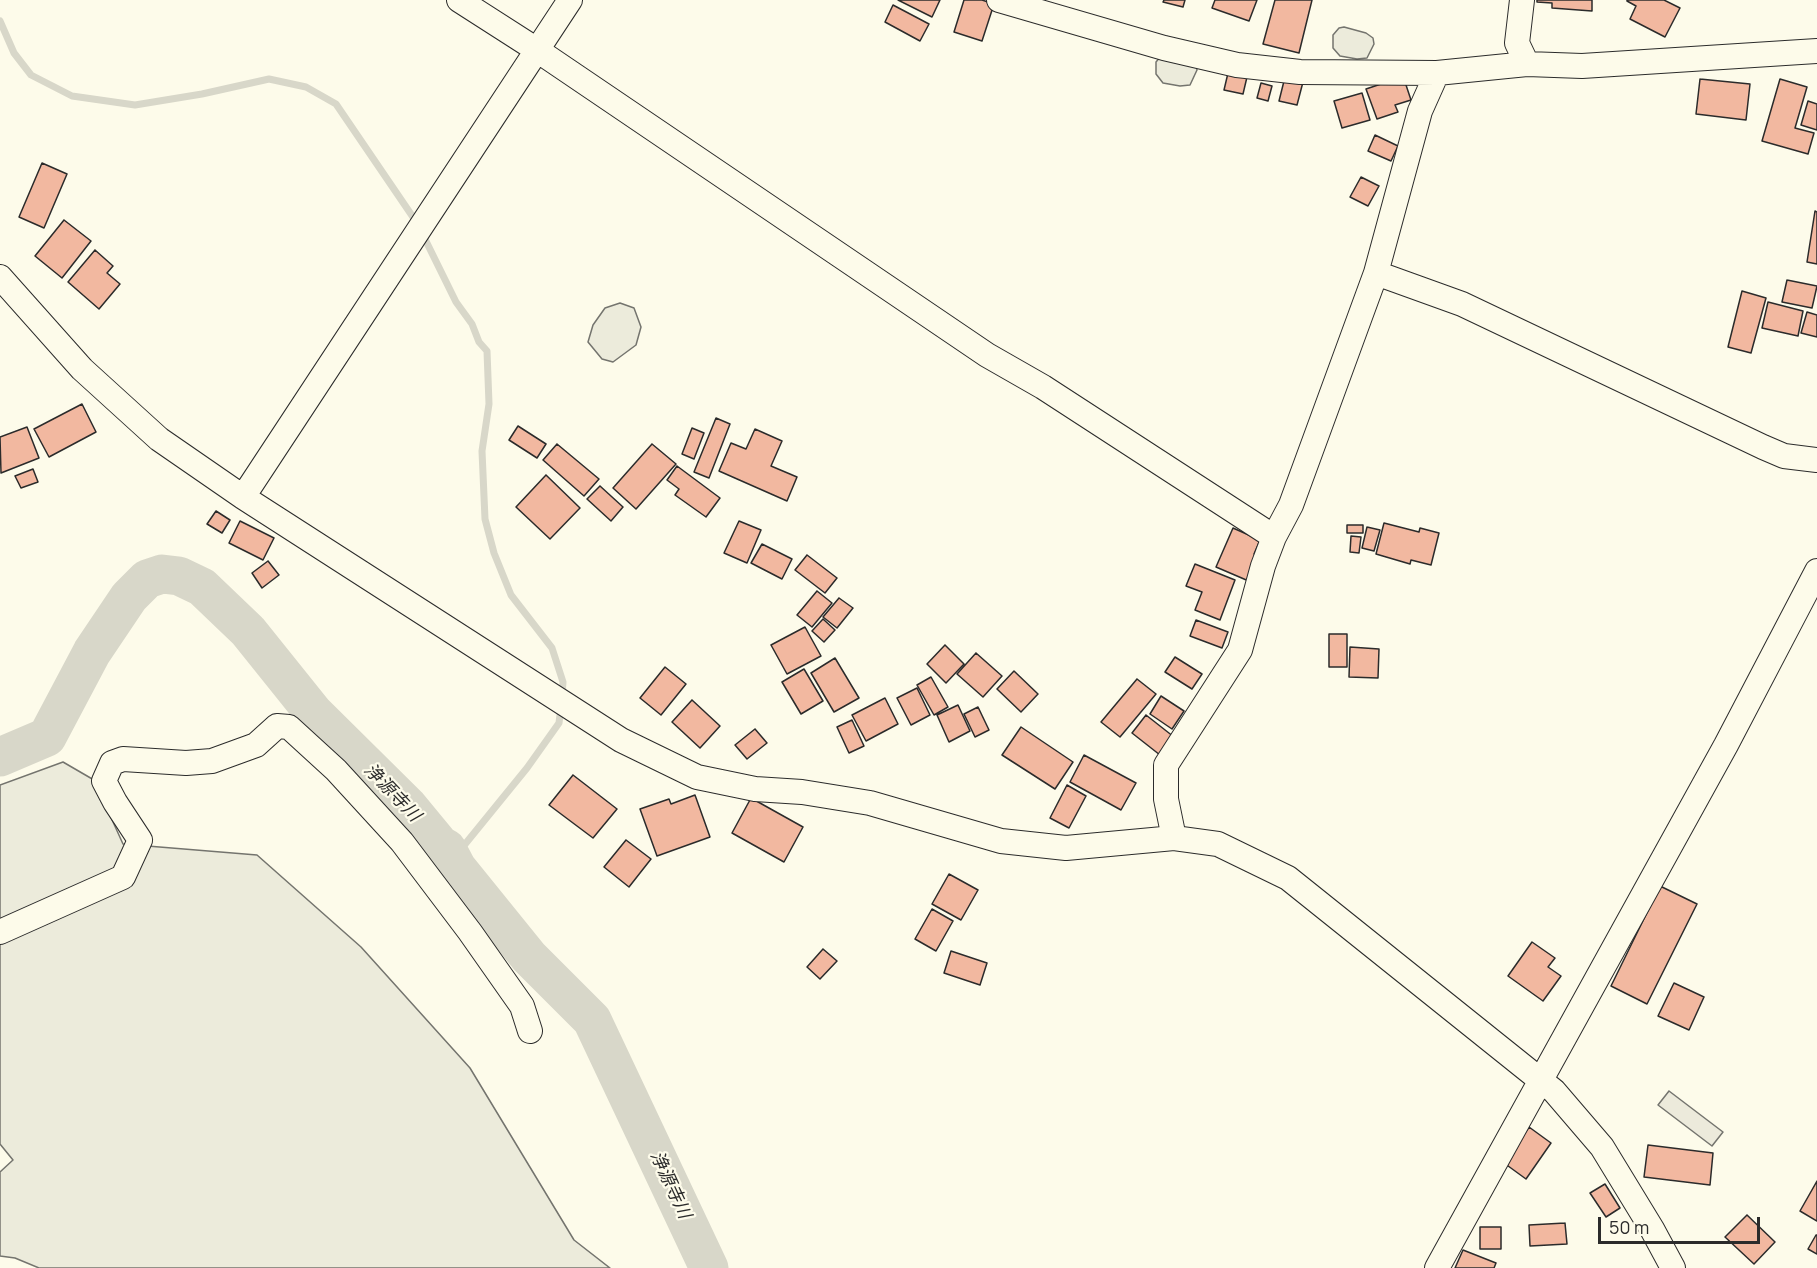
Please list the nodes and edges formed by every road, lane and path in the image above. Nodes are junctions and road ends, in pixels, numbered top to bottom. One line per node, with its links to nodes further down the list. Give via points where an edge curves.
1 (459, 0): 5 (street)
2 (570, 0): 5 (street)
3 (999, 0): 8 (street, via 1164,48 1238,65 1300,72)
4 (1522, 0): 7 (street, via 1517,43)
5 (537, 50): 12 (street); 13 (street, via 987,355)
6 (1817, 51): 7 (street, via 1582,66)
7 (1527, 64): 8 (street)
8 (1437, 73): 9 (street, via 1420,111)
9 (1376, 273): 11 (street, via 1462,304 1784,456); 13 (street, via 1291,505)
10 (0, 277): 12 (street, via 82,369 159,439)
11 (1817, 460)
12 (243, 497): 15 (street, via 621,740 697,777 755,789 870,803 1001,841 1066,848)
13 (1274, 537): 15 (street, via 1240,650 1166,765 1166,799)
14 (1817, 571): 18 (street)
15 (1174, 838): 18 (street, via 1218,844 1288,878)
16 (0, 932): 17 (street, via 123,877 140,840 104,781 112,764 123,759 212,761 256,745 277,726 289,727 336,770 402,842 522,1006)
17 (530, 1031)
18 (1542, 1081): 19 (street); 20 (street, via 1602,1147)
19 (1437, 1268)
20 (1673, 1268)

